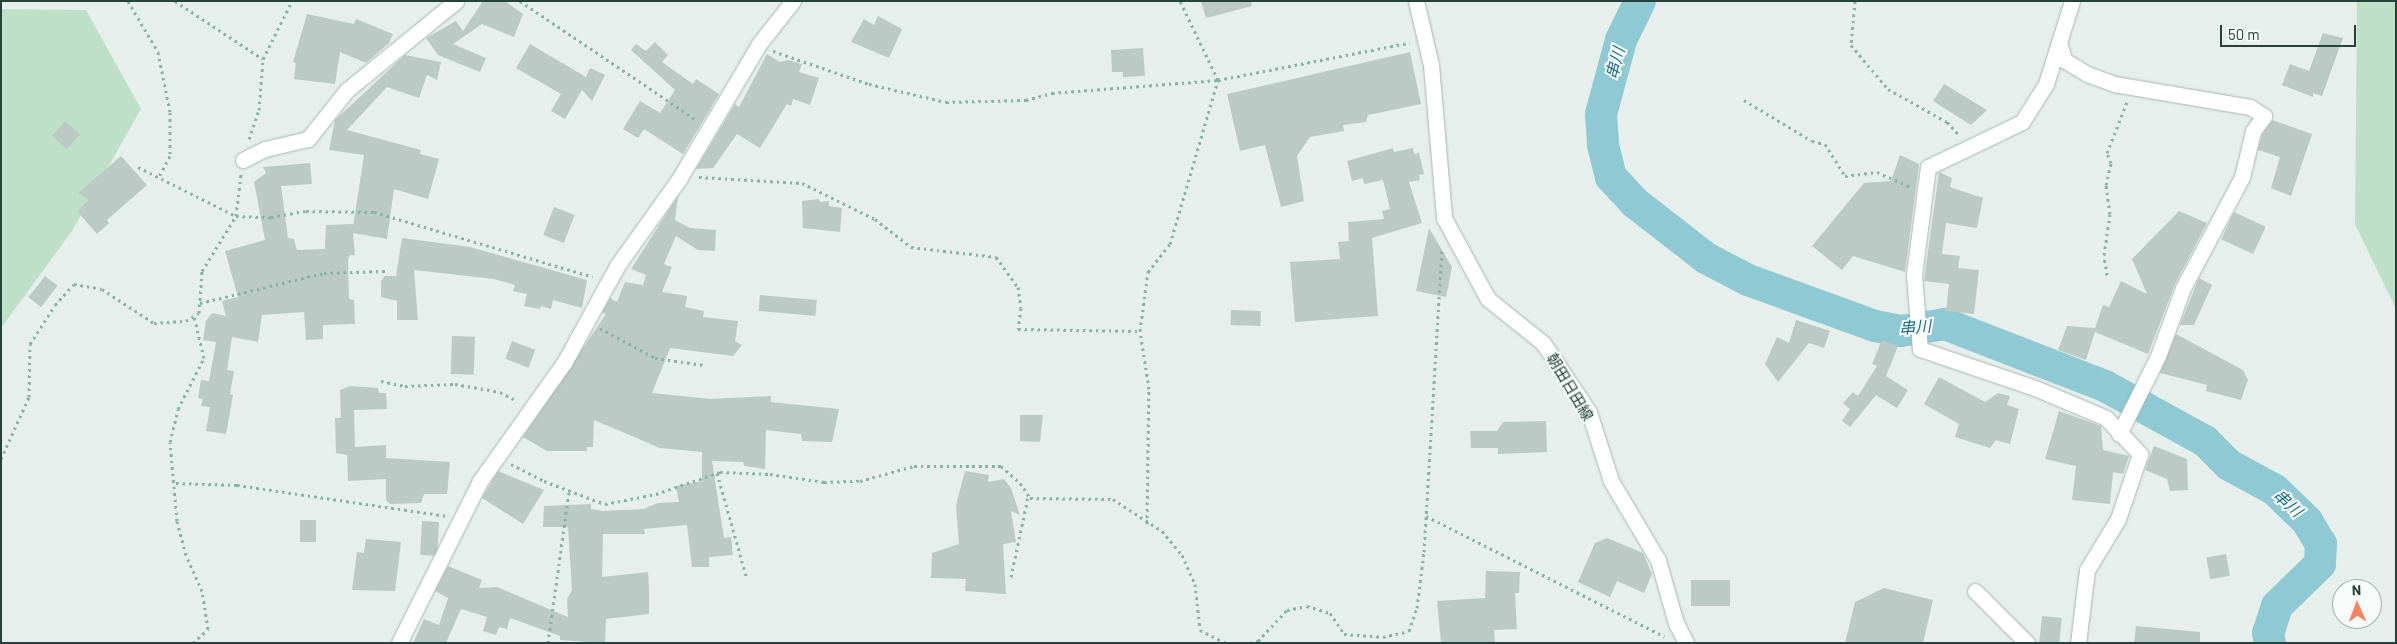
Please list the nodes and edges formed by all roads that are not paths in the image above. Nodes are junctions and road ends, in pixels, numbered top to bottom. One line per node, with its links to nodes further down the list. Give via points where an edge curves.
1 (456, 1): 6 (street, via 348,90 308,139 265,149)
2 (793, 1): 9 (street, via 759,44 679,179 608,280 564,363 480,481)
3 (1416, 1): 10 (street, 朝田日田線, via 1431,65 1444,218 1488,298 1542,343 1589,412 1610,482 1658,560 1676,623)
4 (2072, 1): 5 (street)
5 (2059, 42): 7 (street, via 2064,60 2087,74 2132,87 2250,107 2264,116 2253,131 2242,177 2183,288 2158,356); 7 (street, via 2046,84 2022,122 1928,167 1914,274 1920,349 2035,388 2106,418)
6 (243, 160)
7 (2118, 434): 12 (street, via 2140,454 2118,519 2087,570)
8 (1975, 591): 11 (street)
9 (399, 643)
10 (1686, 643)
11 (2028, 643)
12 (2078, 643)

